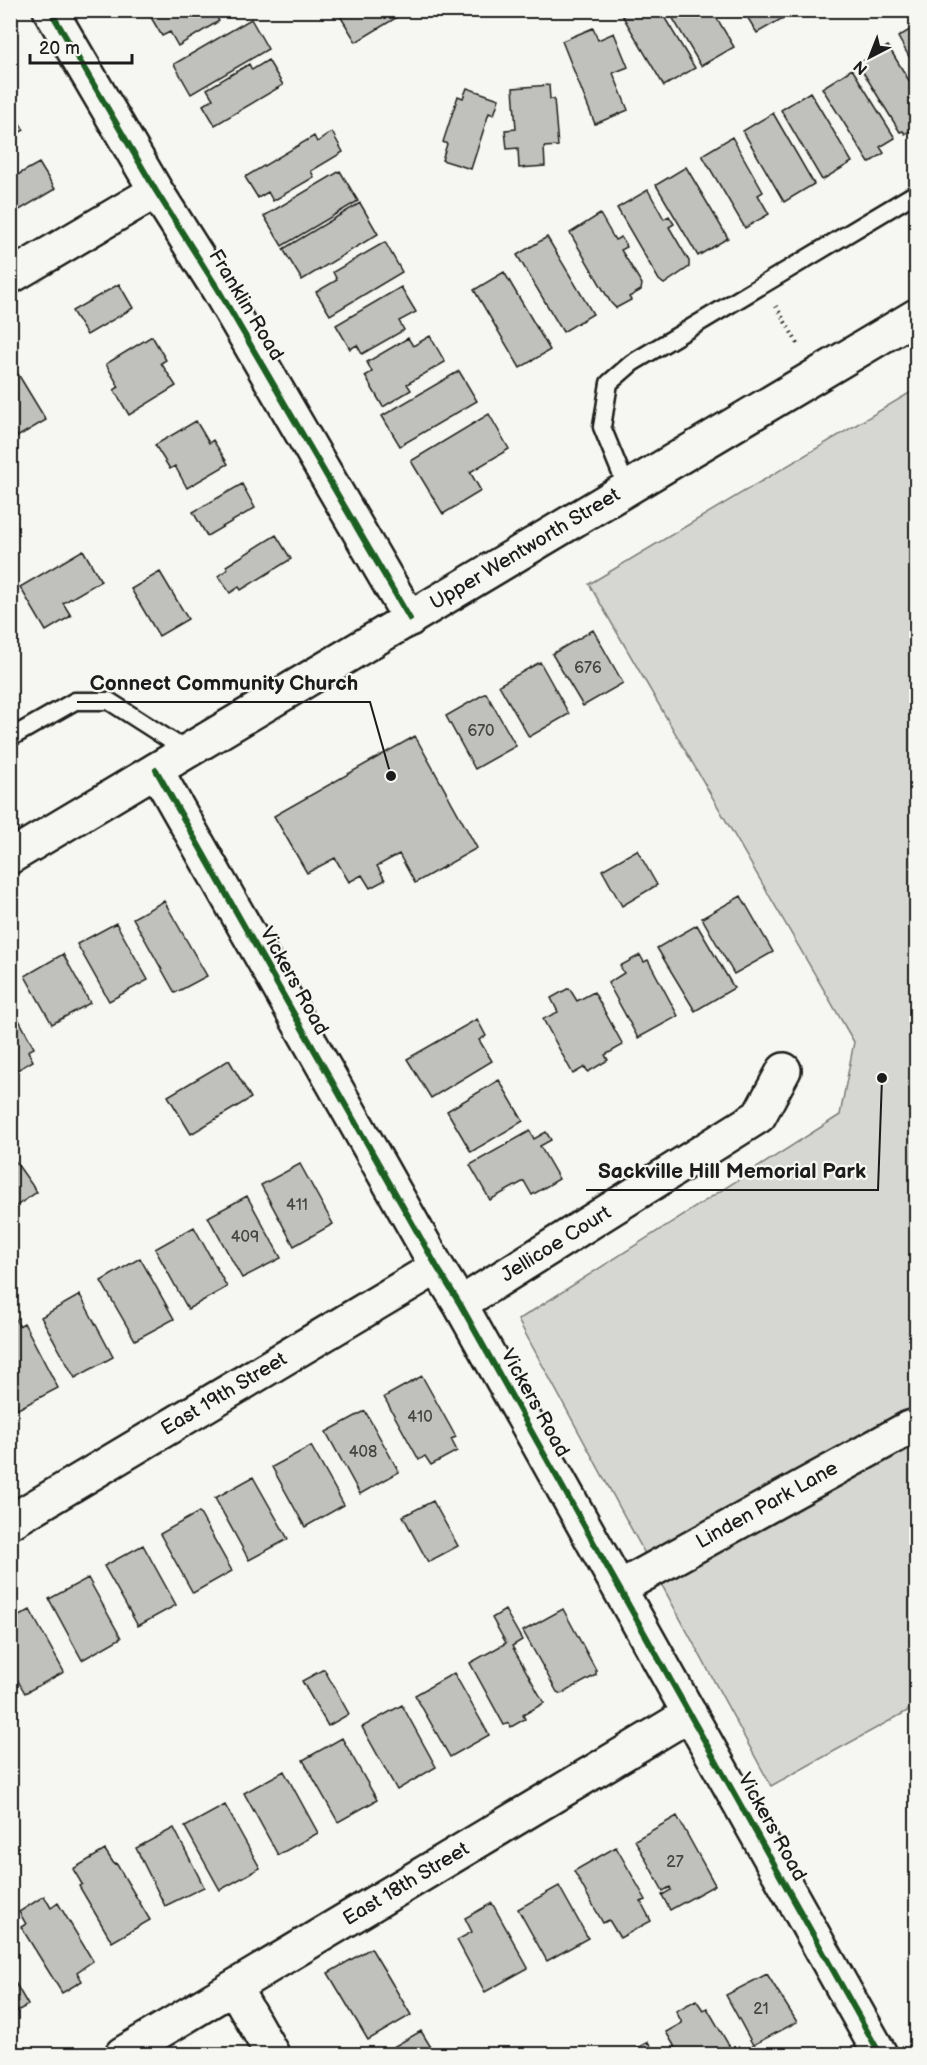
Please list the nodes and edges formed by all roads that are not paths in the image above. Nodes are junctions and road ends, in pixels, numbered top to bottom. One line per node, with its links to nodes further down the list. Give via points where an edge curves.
1 (50, 10): 2 (street, Franklin Road)
2 (156, 191): 4 (street); 7 (street, Franklin Road, via 218,289)
3 (916, 193): 6 (lane, via 632,363 609,383 602,427)
4 (10, 277)
5 (916, 316): 6 (street, Upper Wentworth Street)
6 (627, 488): 7 (street, Upper Wentworth Street)
7 (410, 619): 9 (street, Upper Wentworth Street)
8 (10, 738): 9 (lane, via 75,701 110,701)
9 (187, 751): 10 (street, Upper Wentworth Street)
10 (156, 770): 11 (street, Upper Wentworth Street); 13 (street, Vickers Road)
11 (10, 857)
12 (784, 1070): 14 (street, Jellicoe Court, via 759,1116)
13 (437, 1267): 14 (street, Vickers Road); 16 (street, East 19th Street)
14 (460, 1304): 17 (street, Vickers Road)
15 (916, 1426): 17 (street, Linden Park Lane)
16 (10, 1521)
17 (619, 1588): 18 (street, Vickers Road)
18 (690, 1714): 19 (street, East 18th Street); 22 (street, Vickers Road)
19 (234, 1987): 20 (street, East 18th Street); 21 (street)
20 (122, 2055)
21 (272, 2055)
22 (880, 2055)

